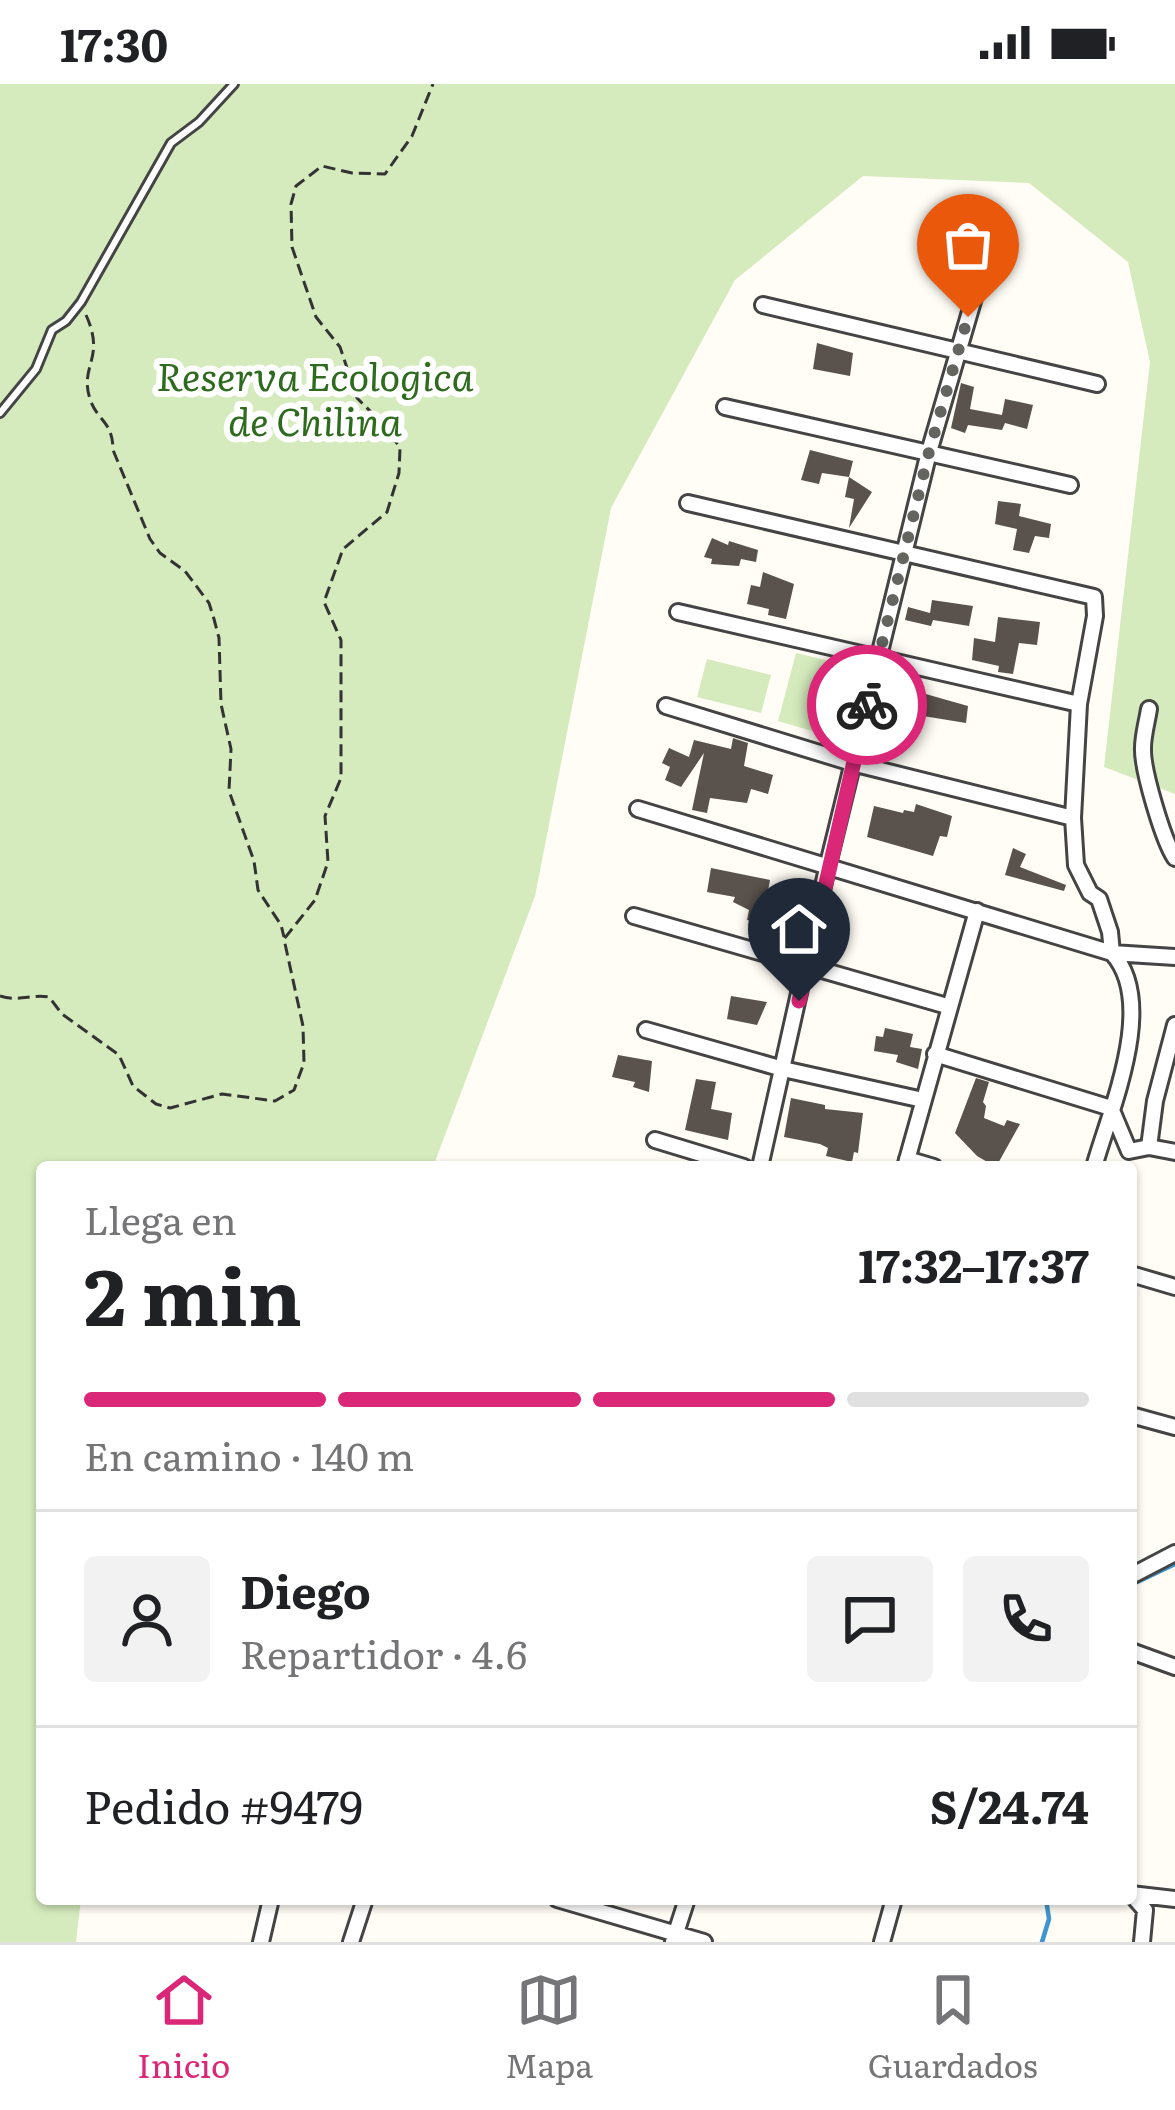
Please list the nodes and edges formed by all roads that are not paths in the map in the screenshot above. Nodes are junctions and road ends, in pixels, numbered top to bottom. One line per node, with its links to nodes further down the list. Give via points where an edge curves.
1 (234, 84): 7 (lane, via 171,143 81,302 52,330 36,369)
2 (988, 250): 4 (street)
3 (763, 305): 4 (street)
4 (958, 351): 5 (street); 8 (street)
5 (1097, 384)
6 (725, 407): 8 (street)
7 (0, 413)
8 (929, 452): 9 (street); 11 (street)
9 (1070, 484)
10 (688, 503): 11 (street)
11 (904, 553): 13 (street); 14 (street, via 1094,597)
12 (678, 612): 13 (street)
13 (878, 659): 14 (street); 17 (street)
14 (1079, 704): 19 (street)
15 (666, 706): 17 (street)
16 (1149, 710): 20 (street, via 1144,770)
17 (852, 763): 19 (street); 21 (street)
18 (638, 809): 21 (street)
19 (1072, 818): 24 (street, via 1076,865 1099,899)
20 (1175, 858)
21 (828, 864): 22 (street); 26 (street)
22 (976, 911): 24 (street); 27 (street)
23 (634, 916): 26 (street)
24 (1112, 953): 25 (street); 33 (street, via 1131,992)
25 (1175, 957)
26 (807, 967): 27 (street); 31 (street)
27 (947, 1006): 30 (street)
28 (1175, 1025): 35 (street)
29 (646, 1030): 31 (street)
30 (934, 1054): 32 (street); 33 (street)
31 (783, 1069): 32 (street); 39 (street)
32 (923, 1100): 40 (street)
33 (1111, 1108): 36 (street); 41 (street)
34 (655, 1140): 38 (street)
35 (1150, 1147): 36 (street); 37 (street)
36 (1130, 1150): 42 (street)
37 (1175, 1152)
38 (724, 1161)
39 (761, 1161)
40 (907, 1161)
41 (1096, 1161)
42 (1127, 1161)
43 (1137, 1276): 44 (street)
44 (1175, 1287)
45 (1137, 1417): 46 (street)
46 (1175, 1427)
47 (1175, 1553): 48 (street)
48 (1137, 1573)
49 (1137, 1653): 50 (street)
50 (1175, 1667)
51 (1137, 1895): 52 (street)
52 (1175, 1899)
53 (1137, 1901): 64 (street, via 1145,1910)
54 (270, 1905): 60 (street)
55 (363, 1905): 61 (street)
56 (575, 1905): 59 (street)
57 (685, 1905): 59 (street)
58 (892, 1905): 63 (street)
59 (675, 1938): 62 (street)
60 (261, 1942)
61 (351, 1942)
62 (704, 1942)
63 (882, 1942)
64 (1142, 1942)

